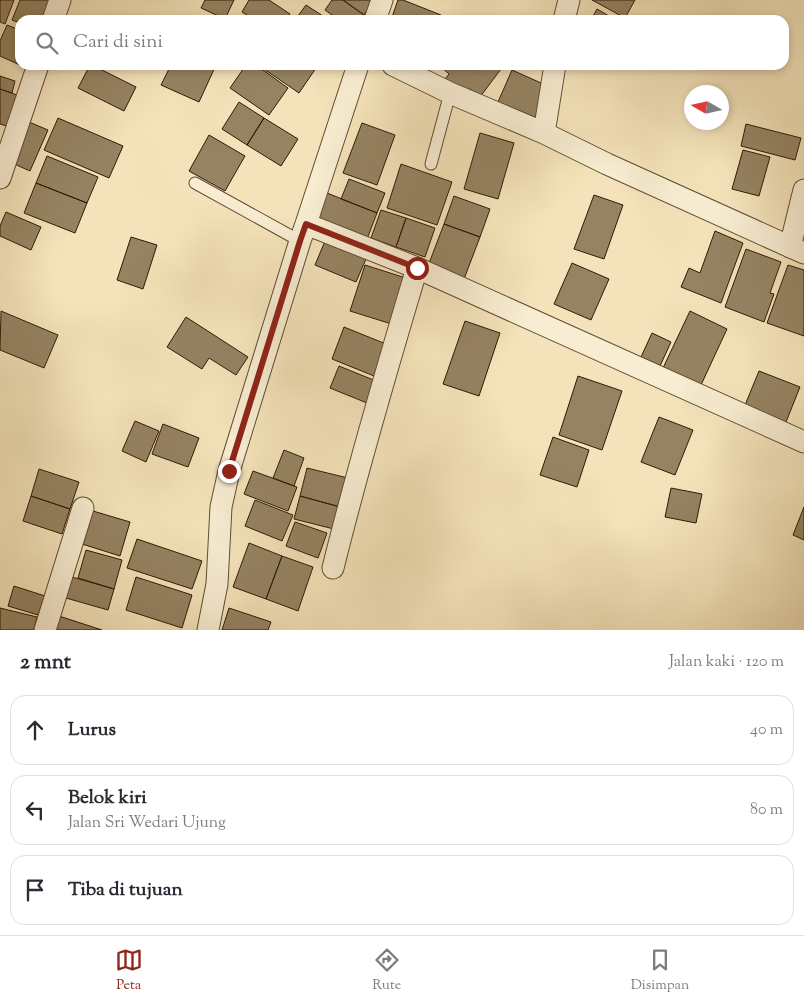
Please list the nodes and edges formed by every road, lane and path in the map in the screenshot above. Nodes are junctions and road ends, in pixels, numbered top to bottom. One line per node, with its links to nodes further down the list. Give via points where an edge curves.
1 (60, 0): 4 (street)
2 (382, 0): 5 (street)
3 (568, 0): 6 (street)
4 (55, 15)
5 (377, 15)
6 (565, 15)
7 (36, 70): 13 (street)
8 (356, 70): 18 (street)
9 (403, 70): 11 (street)
10 (554, 70): 12 (street)
11 (450, 92): 12 (street); 14 (lane)
12 (544, 133): 19 (street)
13 (6, 137): 15 (street)
14 (431, 164)
15 (0, 178)
16 (195, 183): 18 (lane)
17 (804, 190): 19 (street)
18 (303, 232): 20 (street); 25 (street, via 229,471 221,507 217,584)
19 (797, 250)
20 (417, 268): 21 (street); 23 (street)
21 (804, 442)
22 (83, 508): 24 (street)
23 (333, 568)
24 (45, 630)
25 (208, 630)

